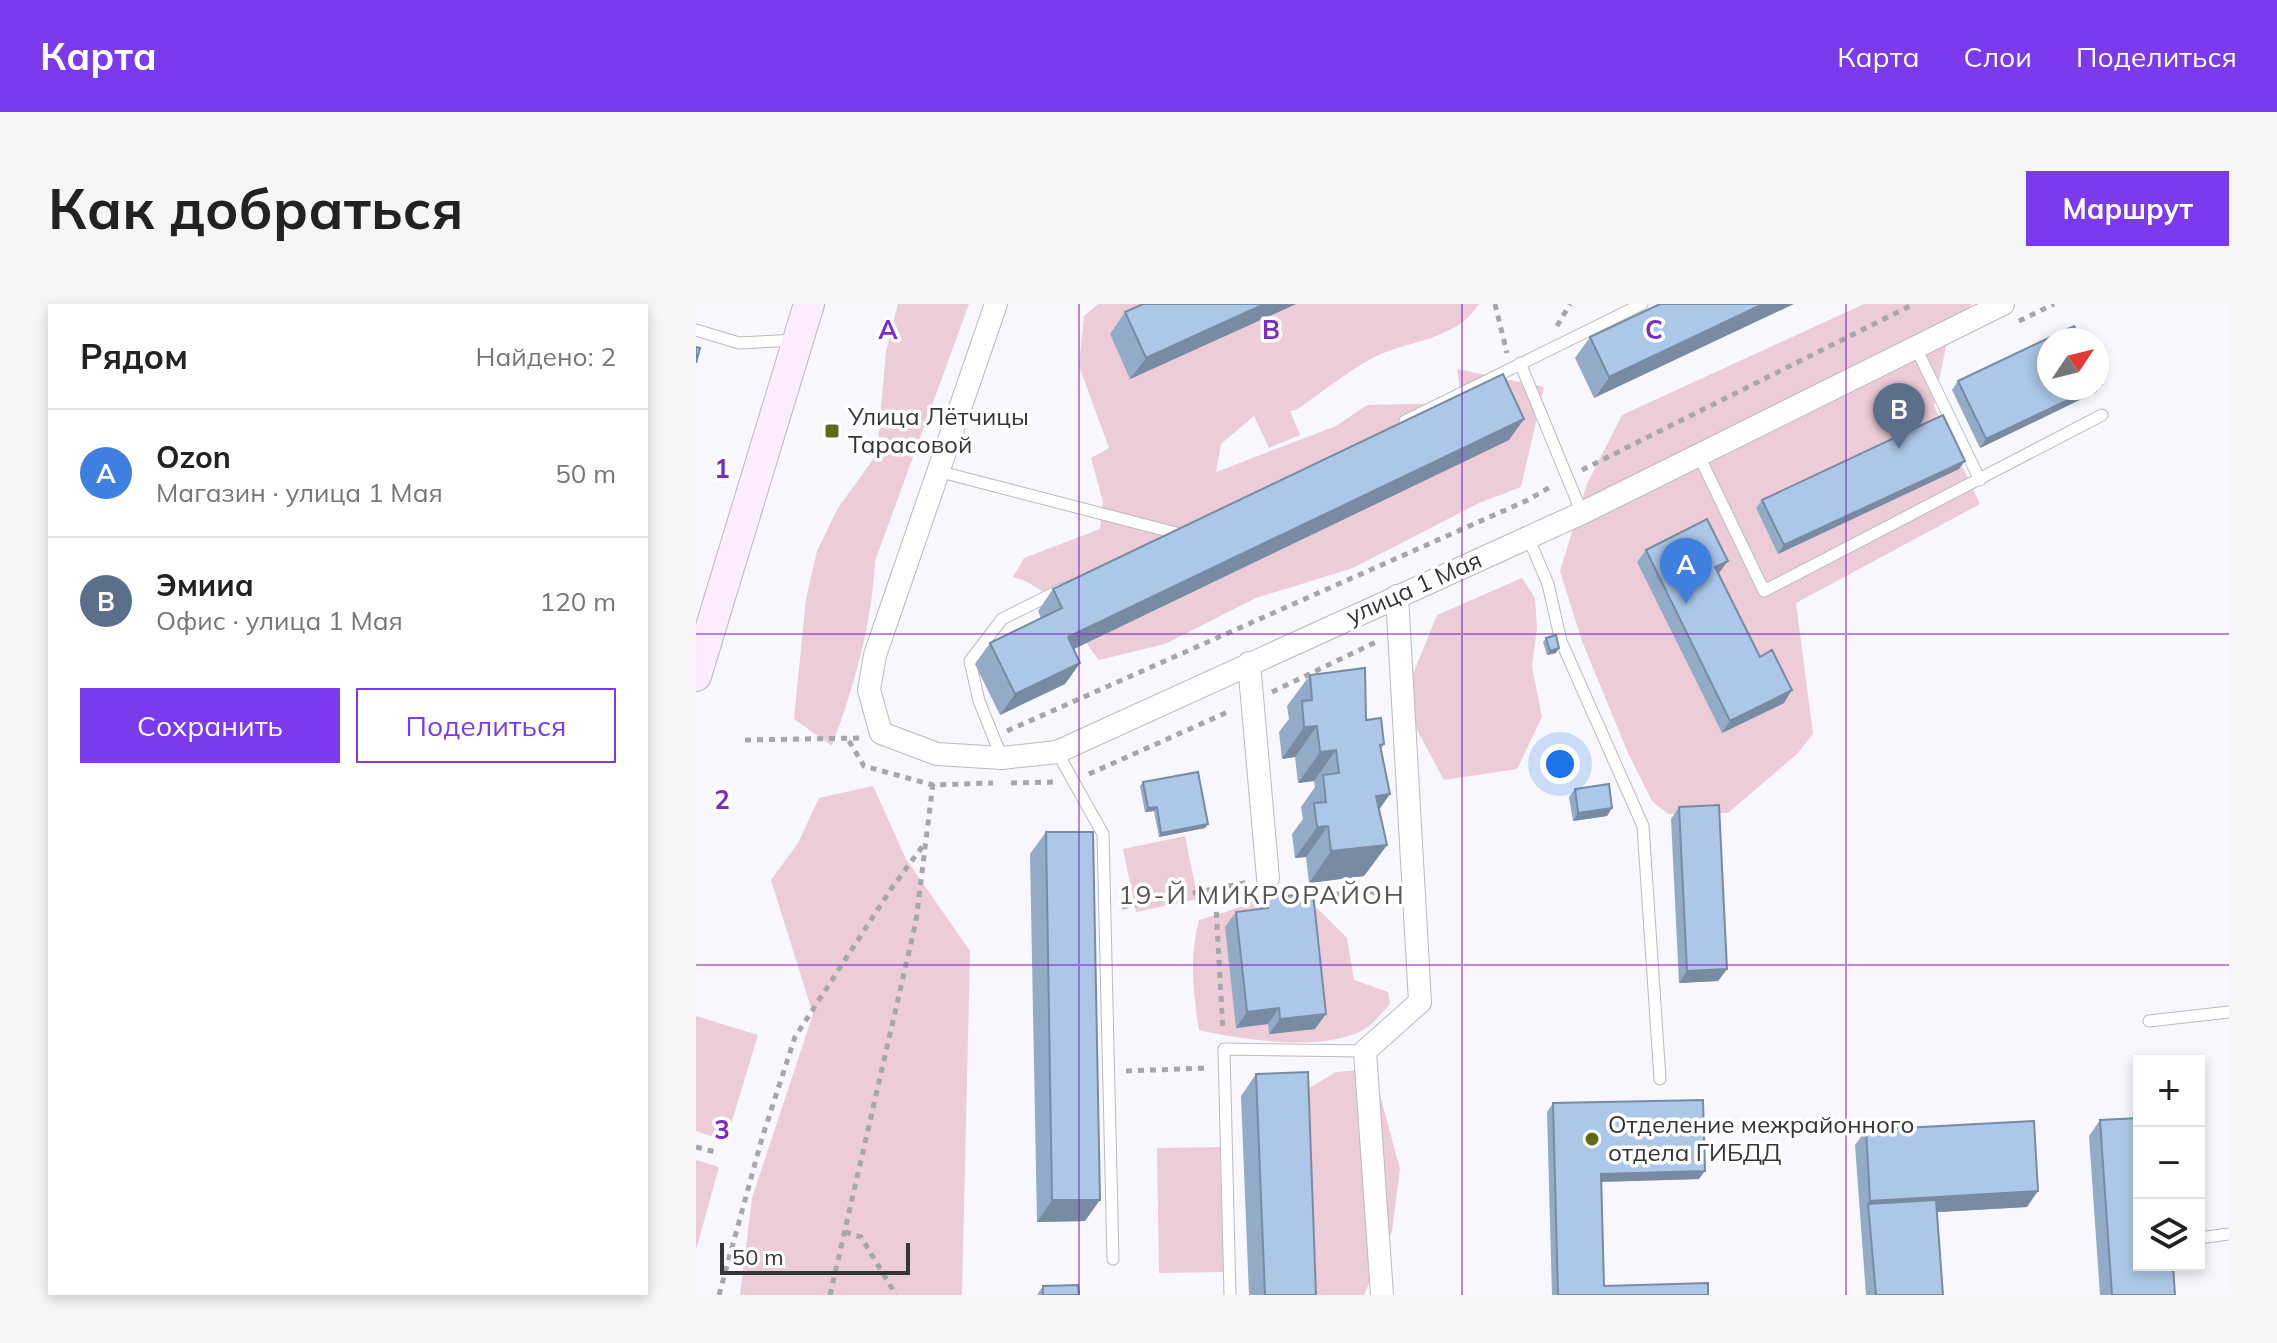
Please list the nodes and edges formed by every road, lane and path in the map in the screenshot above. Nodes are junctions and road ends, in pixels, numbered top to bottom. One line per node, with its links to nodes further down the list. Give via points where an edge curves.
1 (809, 304): 8 (main road)
2 (996, 304): 14 (street)
3 (1495, 304): 10 (path)
4 (1642, 304): 10 (lane)
5 (1914, 304): 15 (path)
6 (2003, 304): 9 (street, улица 1 Мая)
7 (696, 330): 8 (lane, via 739,343)
8 (798, 340): 25 (main road)
9 (1916, 348): 13 (street, улица 1 Мая); 16 (lane)
10 (1516, 366): 12 (lane); 15 (lane)
11 (2102, 415): 16 (lane)
12 (1399, 424)
13 (1699, 456): 16 (lane, via 1764,591); 17 (street, улица 1 Мая)
14 (936, 471): 19 (lane); 26 (street, via 875,655 869,690)
15 (1567, 477): 17 (lane); 27 (path, via 1528,500)
16 (1980, 480)
17 (1582, 513): 20 (street, улица 1 Мая)
18 (1190, 526): 19 (lane)
19 (1176, 533): 21 (lane)
20 (1528, 537): 23 (street, улица 1 Мая); 41 (lane, via 1548,584 1561,641 1643,826)
21 (1163, 540)
22 (1069, 586): 27 (lane, via 1002,619 970,661)
23 (1397, 596): 24 (street, улица 1 Мая); 38 (street, via 1420,1002)
24 (1249, 663): 29 (street, улица 1 Мая); 33 (street)
25 (696, 676)
26 (881, 733): 28 (path, via 849,741); 30 (street, улица 1 Мая)
27 (993, 737): 31 (lane)
28 (745, 740)
29 (1057, 752): 31 (street, улица 1 Мая); 40 (lane, via 1103,834)
30 (937, 754): 31 (street, улица 1 Мая); 32 (path)
31 (1002, 758)
32 (926, 843): 44 (path, via 916,921); 48 (path, via 795,1037)
33 (1268, 878)
34 (1215, 888): 37 (path)
35 (2229, 1012): 36 (lane)
36 (2149, 1021)
37 (1224, 1049): 38 (lane); 39 (lane)
38 (1365, 1051): 52 (street)
39 (1225, 1067): 40 (path); 51 (lane)
40 (1109, 1072): 47 (lane)
41 (1660, 1079)
42 (696, 1147): 43 (path)
43 (719, 1153)
44 (845, 1232): 49 (path); 50 (path, via 861,1237)
45 (2229, 1234): 46 (lane)
46 (2205, 1237)
47 (1113, 1259)
48 (719, 1295)
49 (830, 1295)
50 (896, 1295)
51 (1230, 1295)
52 (1382, 1295)

